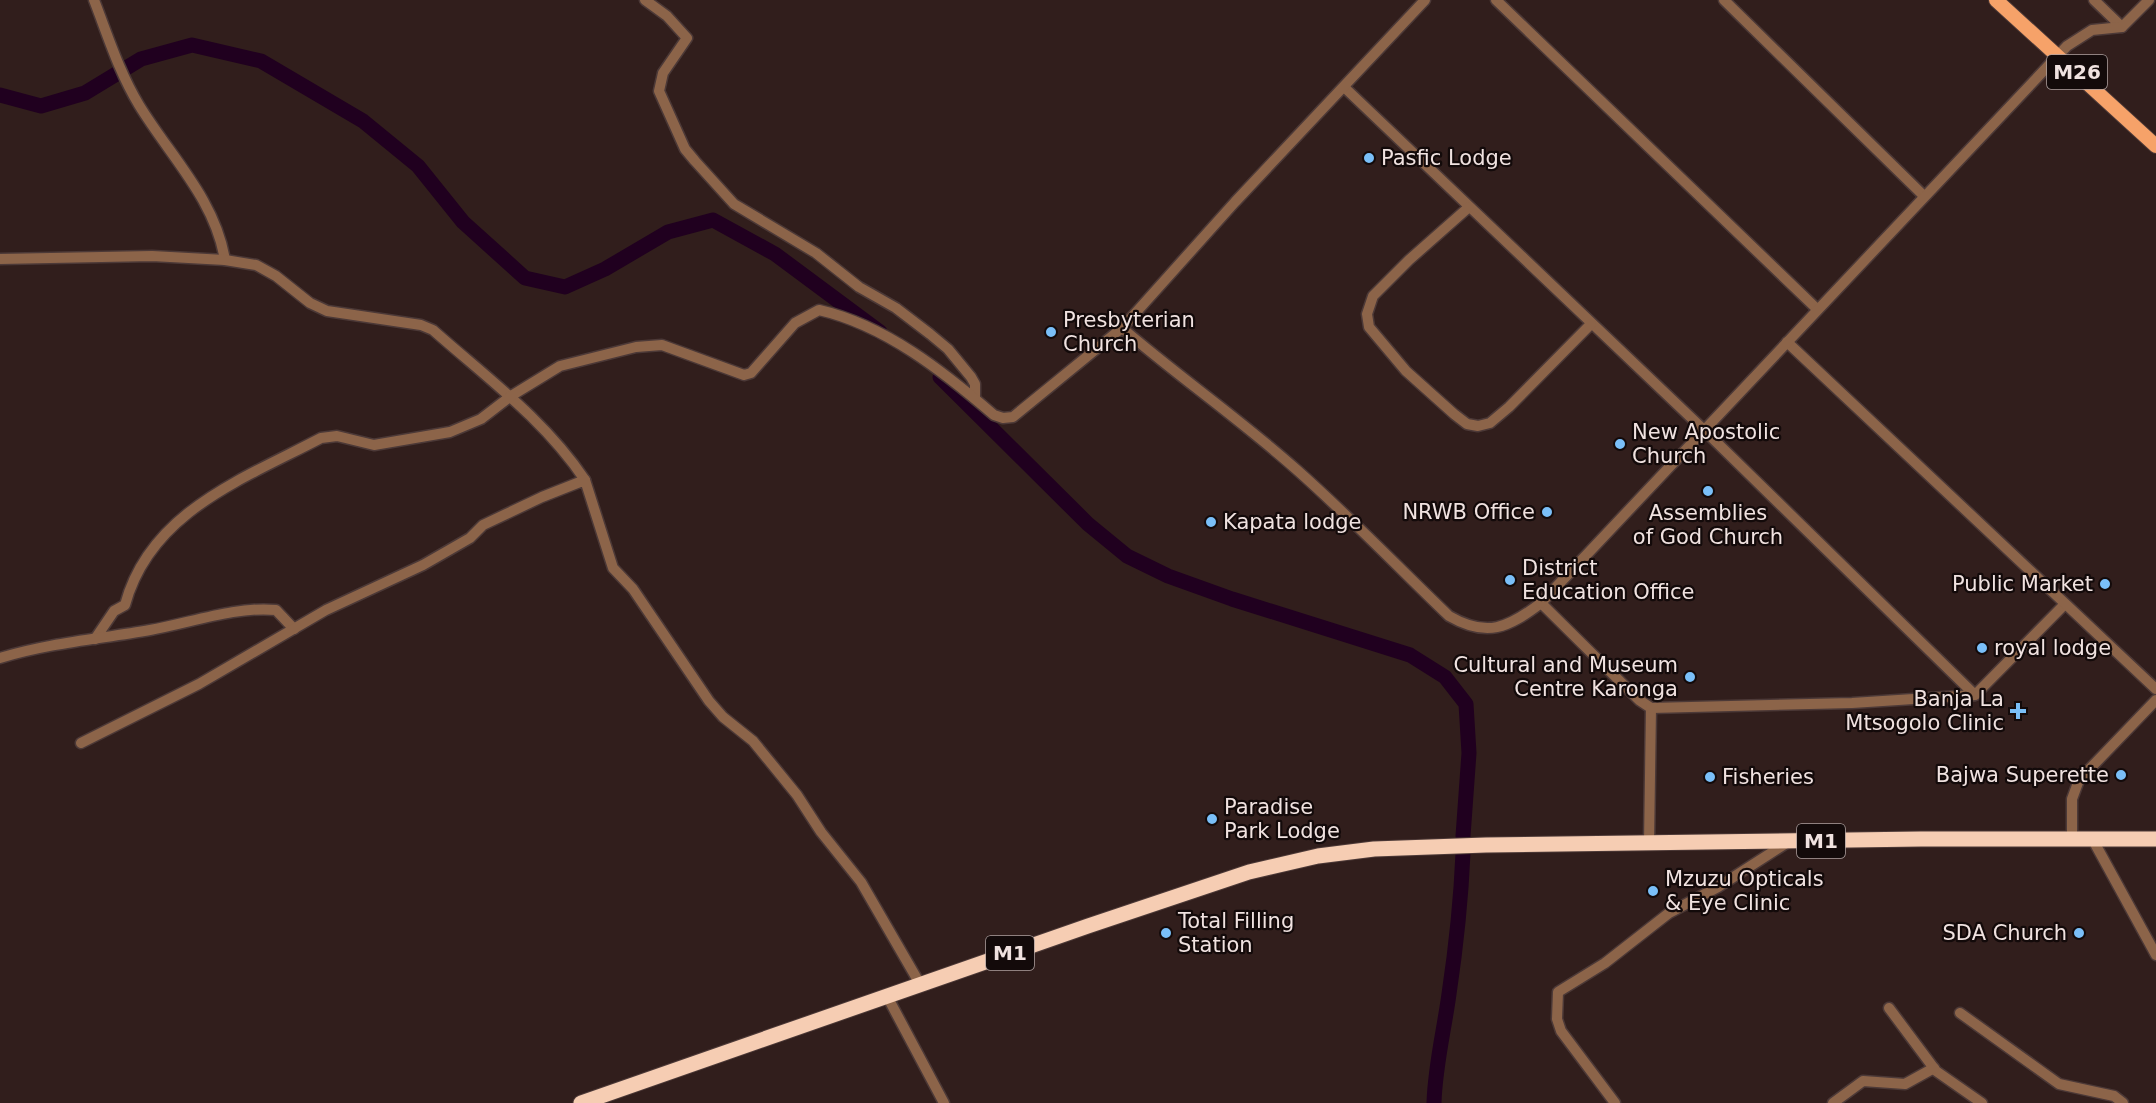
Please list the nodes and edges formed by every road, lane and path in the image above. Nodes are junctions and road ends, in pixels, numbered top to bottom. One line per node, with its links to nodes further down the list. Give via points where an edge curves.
1 (94, 0): 16 (street, via 127,84 193,183 213,219)
2 (645, 0): 22 (street, via 674,22 687,38 663,73 659,91 685,149 734,204 816,253 930,334 965,369 975,384)
3 (1425, 0): 11 (street)
4 (1496, 0): 17 (street)
5 (1724, 0): 13 (street)
6 (1996, 0): 10 (main road, M26)
7 (2094, 0): 9 (street)
8 (2149, 0): 9 (street)
9 (2122, 27): 10 (street, via 2080,35)
10 (2058, 55): 12 (main road, M26); 13 (street)
11 (1344, 87): 14 (street); 19 (street)
12 (2156, 146)
13 (1924, 196): 17 (street)
14 (1469, 207): 18 (street); 18 (street, via 1373,297 1367,314 1369,327 1406,371 1467,424 1490,423)
15 (0, 260): 16 (street, via 152,256)
16 (225, 260): 21 (street, via 256,265 309,303 327,311 421,324)
17 (1817, 309): 20 (street)
18 (1591, 324): 23 (street)
19 (1122, 328): 22 (street, via 1013,417 994,414); 25 (street, via 1297,470 1449,616 1466,626 1495,629)
20 (1787, 342): 23 (street); 26 (street)
21 (511, 396): 22 (street, via 560,366 651,344 751,374 795,323 819,310 877,333); 24 (street, via 554,439); 28 (street, via 474,423 432,436 374,445 337,436 321,438 190,508 155,542 130,586 125,605 114,611)
22 (975, 397)
23 (1704, 430): 25 (street); 31 (street)
24 (585, 480): 27 (street, via 483,525 470,538 431,560); 41 (street, via 613,568 633,589 709,701 753,741 806,807 861,882)
25 (1541, 603): 33 (street)
26 (2064, 605): 30 (street); 31 (street)
27 (294, 629): 28 (street, via 278,610 236,610 211,619); 34 (street, via 199,684)
28 (95, 639): 29 (street, via 40,646)
29 (0, 658)
30 (2156, 689)
31 (1975, 695): 33 (street, via 1852,703)
32 (2156, 700): 35 (street, via 2079,780 2072,799)
33 (1651, 708): 39 (street)
34 (81, 743)
35 (2072, 839): 37 (highway, M1); 38 (highway, M1)
36 (2156, 839): 37 (highway, M1)
37 (2093, 840): 40 (street)
38 (1788, 842): 39 (highway, M1); 48 (street, via 1669,913 1605,963 1558,992 1557,1019 1561,1031)
39 (1649, 843): 41 (highway, M1, via 1449,846 1318,856 1249,872)
40 (2156, 955)
41 (920, 984): 42 (highway, M1)
42 (887, 996): 46 (highway, M1); 47 (street)
43 (1889, 1008): 45 (street)
44 (1960, 1013): 51 (street, via 2059,1084 2114,1096)
45 (1934, 1068): 49 (street, via 1905,1084 1863,1081); 50 (street)
46 (581, 1103)
47 (944, 1103)
48 (1615, 1103)
49 (1833, 1103)
50 (1982, 1103)
51 (2123, 1103)

